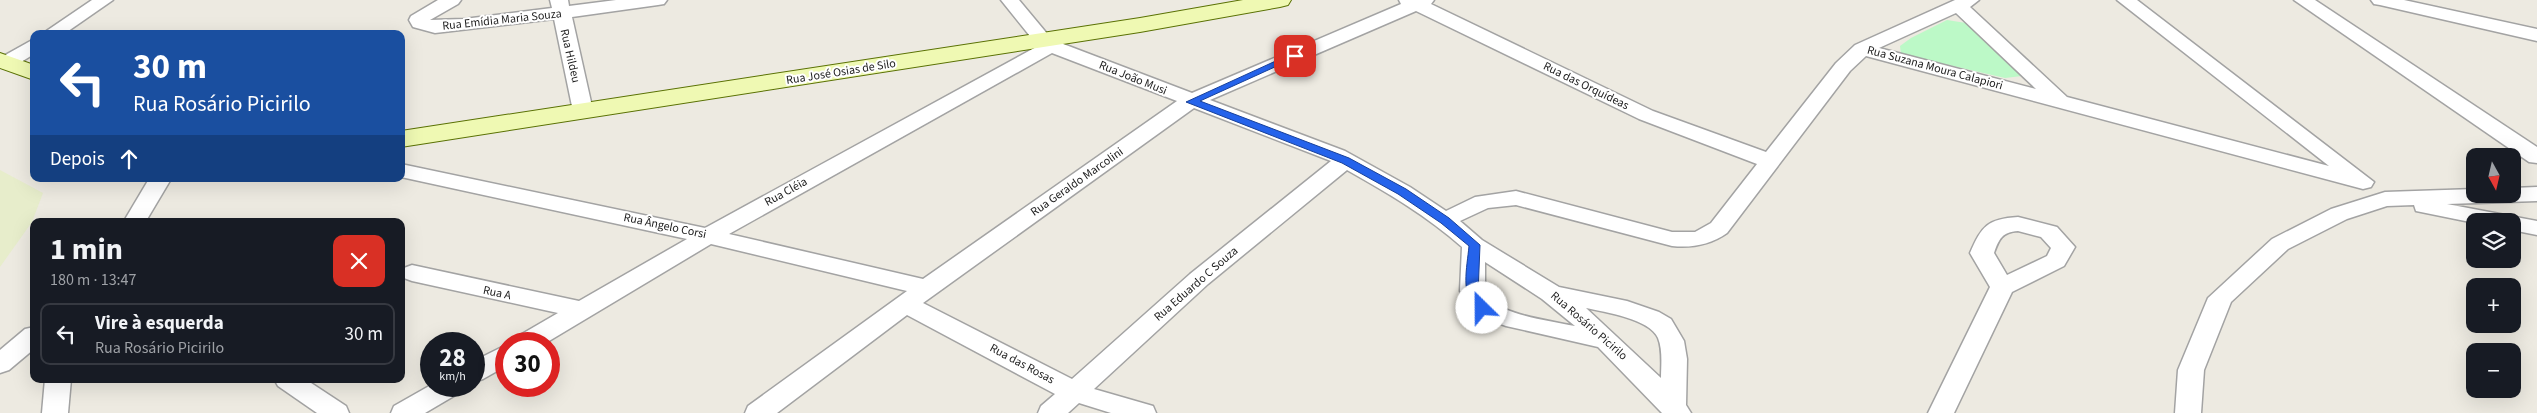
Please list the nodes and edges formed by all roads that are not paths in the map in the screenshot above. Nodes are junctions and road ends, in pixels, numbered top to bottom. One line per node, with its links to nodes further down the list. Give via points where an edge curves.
1 (104, 0): 12 (street)
2 (452, 0): 11 (street, Rua Emídia Maria Souza, via 418,20 435,27)
3 (658, 0): 11 (street, Rua Emídia Maria Souza)
4 (1010, 0): 14 (street)
5 (1280, 0): 14 (street, Rua José Osias de Silo)
6 (2126, 0): 28 (street)
7 (2303, 0): 23 (street)
8 (2380, 0): 13 (street)
9 (1416, 1): 19 (street, Rua Geraldo Marcolini); 25 (street, Rua das Orquídeas, via 1646,115)
10 (1964, 3): 16 (street); 20 (street)
11 (559, 6): 21 (street, Rua Hildeu)
12 (57, 30)
13 (2537, 35)
14 (1047, 43): 19 (street, Rua João Musi); 21 (street, Rua José Osias de Silo); 36 (street, Rua Cléia)
15 (30, 47): 17 (street)
16 (1862, 49): 20 (street, Rua Suzana Moura Calapiori); 25 (street, Rua Suzana Moura Calapiori, via 1843,66)
17 (3, 61): 18 (street)
18 (30, 71)
19 (1191, 102): 24 (street, Rua João Musi); 40 (street, Rua Geraldo Marcolini)
20 (2062, 102): 28 (street, Rua Suzana Moura Calapiori)
21 (583, 112): 22 (street, Rua José Osias de Silo)
22 (405, 138)
23 (2537, 157)
24 (1341, 158): 33 (street, Rua Rosário Picirilo); 50 (street, Rua Eduardo C Souza, via 1199,279)
25 (1770, 161): 33 (street, Rua Suzana Moura Calapiori, via 1719,228 1700,240 1654,236 1516,198 1484,202)
26 (405, 171): 36 (street, Rua Ângelo Corsi)
27 (158, 182): 32 (street)
28 (2363, 182): 30 (street)
29 (2537, 194): 30 (street)
30 (2385, 198): 31 (street); 60 (street, via 2338,214 2280,244 2220,298 2191,370)
31 (2466, 214)
32 (137, 218)
33 (1445, 220): 37 (street, Rua Rosário Picirilo)
34 (2521, 225): 35 (street)
35 (2537, 228)
36 (708, 236): 40 (street, Rua Ângelo Corsi); 43 (street, Rua Cléia)
37 (1474, 245): 41 (street, Rua Rosário Picirilo); 46 (street, via 1472,294 1475,303 1512,319)
38 (412, 273): 43 (street, Rua A)
39 (2002, 287): 59 (street)
40 (927, 288): 42 (street, Rua Geraldo Marcolini)
41 (1551, 293): 46 (street, Rua Rosário Picirilo); 52 (street, via 1630,311 1664,327 1672,350)
42 (906, 304): 50 (street, Rua das Rosas); 56 (street, Rua Geraldo Marcolini)
43 (582, 310): 44 (street, Rua Cléia)
44 (544, 332)
45 (30, 338): 47 (street)
46 (1606, 340): 52 (street, Rua Rosário Picirilo)
47 (0, 364)
48 (58, 383): 53 (street)
49 (294, 383): 54 (street)
50 (1074, 392): 57 (street, Rua Eduardo C Souza); 58 (street, Rua das Rosas)
51 (431, 397): 55 (street)
52 (1676, 410)
53 (55, 413)
54 (336, 413)
55 (404, 413)
56 (758, 413)
57 (1051, 413)
58 (1143, 413)
59 (1941, 413)
60 (2188, 413)

